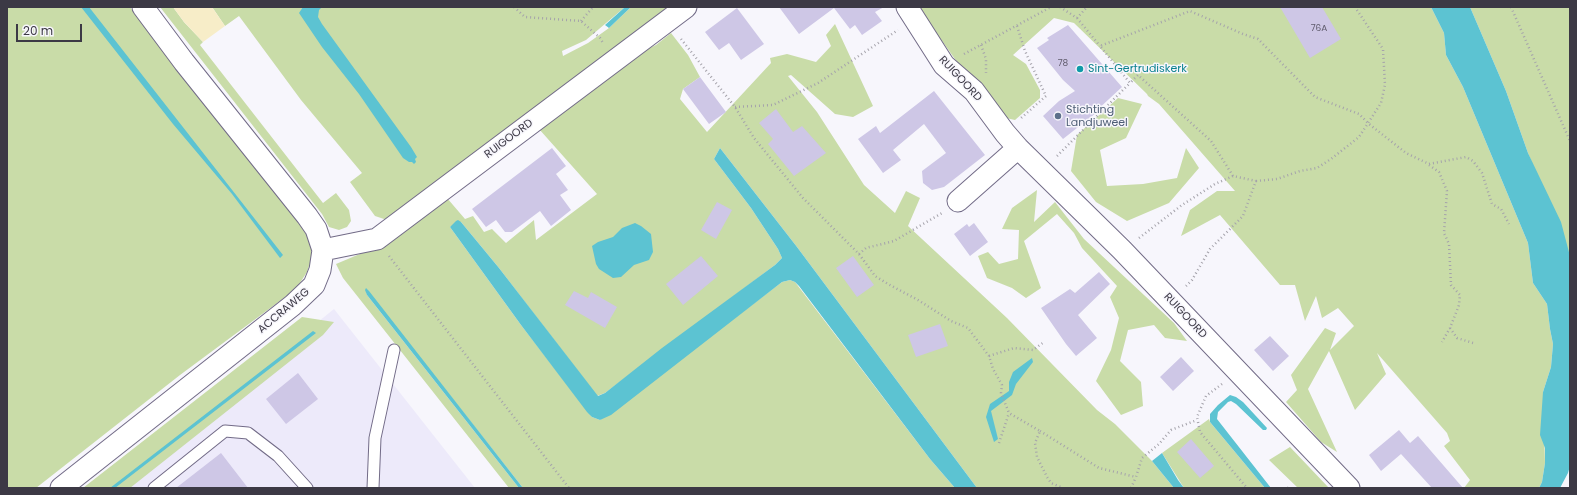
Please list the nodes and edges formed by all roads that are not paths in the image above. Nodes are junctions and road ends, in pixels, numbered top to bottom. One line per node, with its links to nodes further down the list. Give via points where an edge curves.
1 (143, 7): 6 (street, ACCRAWEG, via 316,228)
2 (686, 7): 6 (street, RUIGOORD, via 377,239)
3 (911, 13): 4 (street, RUIGOORD, via 944,65 974,91)
4 (1018, 148): 5 (street); 12 (street, RUIGOORD, via 1122,250)
5 (958, 201)
6 (323, 250): 8 (street, ACCRAWEG, via 320,270 314,285 293,305)
7 (394, 350): 11 (lane, via 375,438)
8 (61, 488)
9 (154, 488): 10 (lane, via 226,431 248,433 278,456)
10 (307, 488)
11 (373, 488)
12 (1349, 488)

